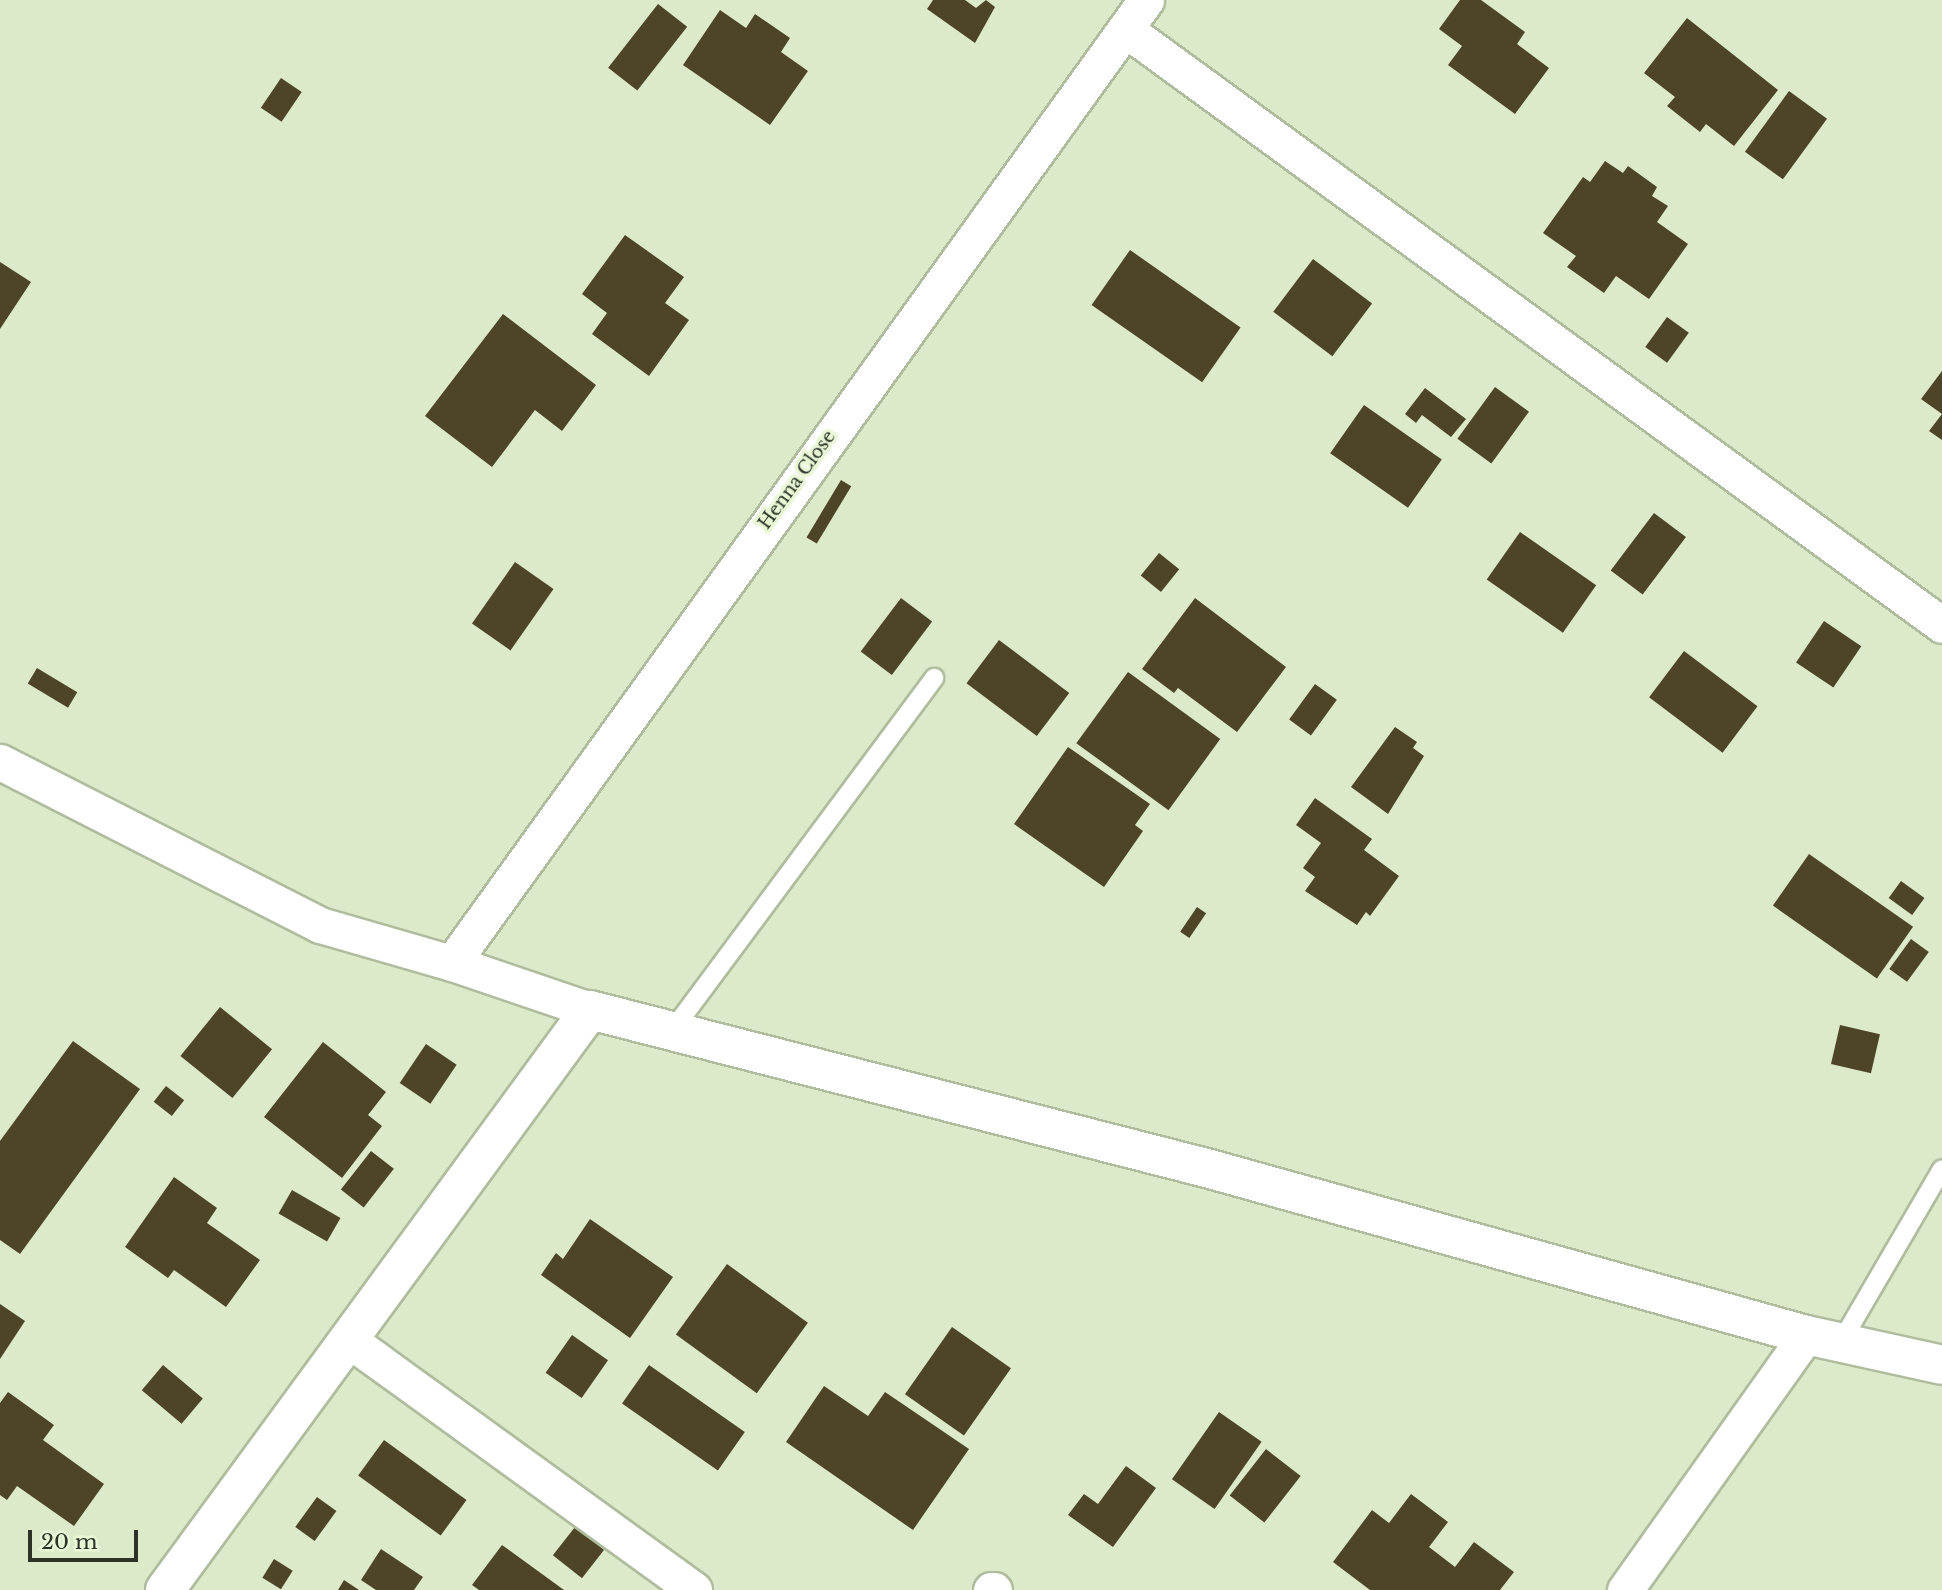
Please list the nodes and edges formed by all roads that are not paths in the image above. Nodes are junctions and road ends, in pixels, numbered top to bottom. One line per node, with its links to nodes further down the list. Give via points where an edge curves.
1 (1146, 0): 2 (street, Henna Close)
2 (1125, 29): 3 (street); 6 (street, Henna Close)
3 (1942, 625)
4 (934, 678): 8 (lane)
5 (0, 762): 6 (street, via 320,925)
6 (452, 963): 7 (street)
7 (590, 1010): 8 (street); 11 (street)
8 (672, 1031): 10 (street, via 1210,1169)
9 (1942, 1169): 10 (lane)
10 (1824, 1338): 12 (street); 15 (street)
11 (349, 1340): 13 (street); 14 (street)
12 (1942, 1365)
13 (165, 1590)
14 (694, 1590)
15 (1625, 1590)

